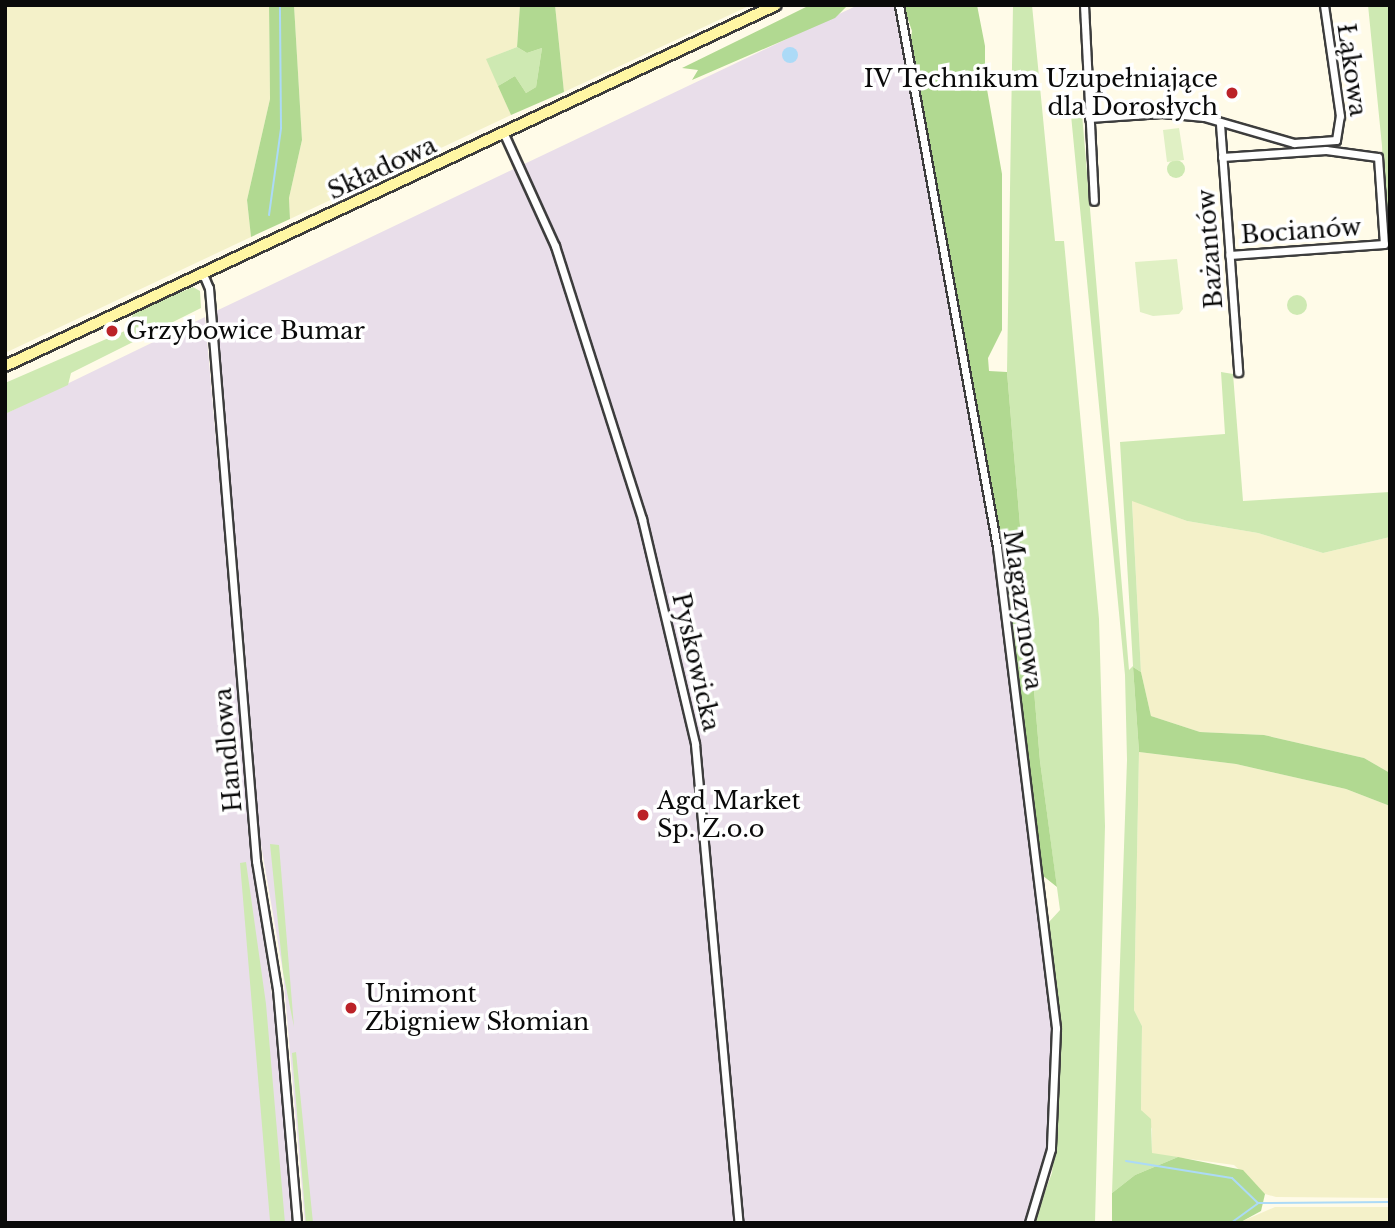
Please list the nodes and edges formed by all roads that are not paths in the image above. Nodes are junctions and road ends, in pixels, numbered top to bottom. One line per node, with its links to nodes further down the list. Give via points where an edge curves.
1 (776, 5): 7 (main road, Składowa)
2 (899, 5): 16 (street, Magazynowa, via 996,547 1056,1028 1051,1149)
3 (1084, 5): 5 (street)
4 (1324, 5): 6 (street, Łąkowa, via 1334,57 1339,137 1294,143)
5 (1089, 118): 6 (street, Łąkowa, via 1162,113 1204,117); 9 (street)
6 (1220, 124): 8 (street, Bażantów)
7 (504, 134): 11 (main road, Składowa); 15 (street, Pyskowicka, via 555,246 642,519 695,744)
8 (1222, 158): 10 (street, Bażantów); 10 (street, Bocianów, via 1326,150 1378,158 1384,244)
9 (1094, 201)
10 (1229, 255): 13 (street, Bażantów)
11 (203, 274): 12 (main road, Składowa); 14 (street, Handlowa, via 209,288 256,861 277,989)
12 (5, 366)
13 (1238, 372)
14 (297, 1223)
15 (739, 1223)
16 (1029, 1223)

